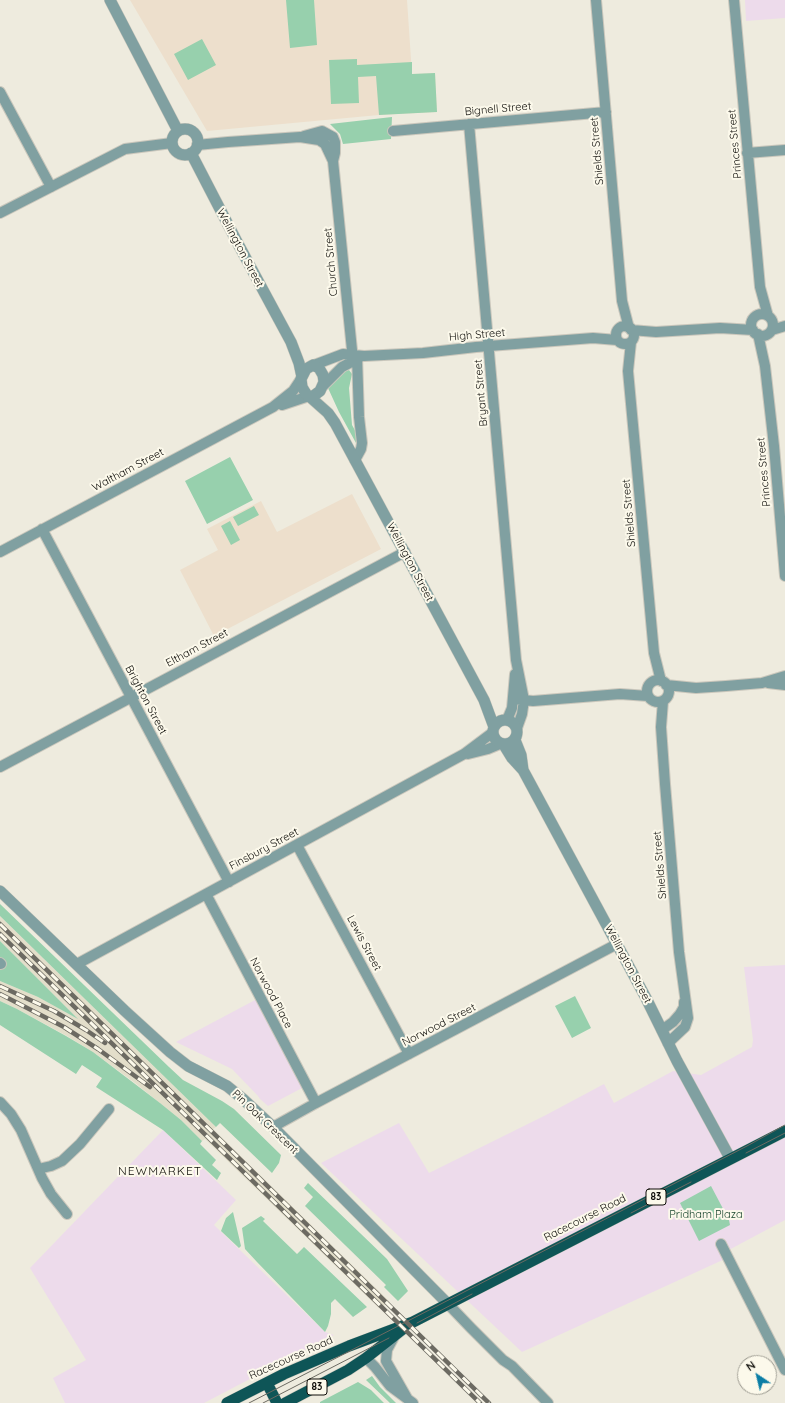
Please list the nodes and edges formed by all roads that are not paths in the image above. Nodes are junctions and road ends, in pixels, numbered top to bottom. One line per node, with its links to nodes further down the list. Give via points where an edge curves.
1 (110, 0): 7 (street)
2 (596, 0): 5 (street, Shields Street)
3 (734, 0): 12 (street, Princes Street)
4 (0, 92): 13 (street)
5 (606, 112): 6 (street, Bignell Street); 15 (street, Shields Street)
6 (469, 124): 8 (street, Bignell Street); 22 (street, Bryant Street)
7 (178, 131): 9 (street); 10 (street, via 191,131 196,137)
8 (393, 131)
9 (172, 143): 10 (street, via 179,153); 13 (street, via 125,149)
10 (194, 149): 21 (street, Wellington Street, via 236,240); 23 (street, Church Street, via 228,142 300,137 322,132 328,140 335,142 333,161)
11 (785, 150): 12 (street)
12 (747, 153): 17 (street, Princes Street)
13 (51, 186): 14 (street)
14 (0, 213)
15 (622, 301): 19 (street, Shields Street); 20 (street, Shields Street)
16 (785, 320): 17 (street)
17 (762, 325): 18 (street); 19 (street); 35 (street, Princes Street)
18 (785, 326)
19 (631, 335): 20 (street, via 625,345); 20 (street, via 624,326); 25 (street, Shields Street)
20 (618, 336): 22 (street, High Street); 25 (street, Shields Street)
21 (291, 342): 24 (street, Wellington Street); 26 (street, Wellington Street, via 299,363)
22 (488, 346): 23 (street, High Street); 37 (street, Bryant Street)
23 (357, 357): 24 (street, High Street, via 339,354); 27 (street, High Street, via 337,370); 31 (street, Church Street, via 362,443)
24 (313, 365): 26 (street, via 306,369); 27 (street, via 319,368 323,375)
25 (628, 371): 36 (street, Shields Street)
26 (301, 378): 28 (street, via 303,390); 29 (street, Waltham Street, via 290,394)
27 (323, 387): 28 (street, via 315,396); 30 (street, Wellington Street)
28 (309, 396): 29 (street, Waltham Street); 30 (street, Wellington Street)
29 (267, 410): 32 (street, Waltham Street)
30 (336, 424): 31 (street, Wellington Street)
31 (355, 460): 34 (street, Wellington Street)
32 (42, 529): 33 (street, Waltham Street); 46 (street, Brighton Street)
33 (0, 552)
34 (405, 552): 46 (street, Eltham Street); 49 (street, Wellington Street)
35 (785, 576)
36 (654, 653): 40 (street, Shields Street); 42 (street, Shields Street)
37 (516, 660): 48 (street, Bryant Street); 50 (street, Bryant Street)
38 (785, 677): 39 (street); 41 (street)
39 (785, 681)
40 (664, 683): 42 (street, via 658,680); 44 (street); 47 (street, Shields Street, via 668,690)
41 (762, 683): 43 (street); 44 (street)
42 (650, 684): 45 (street); 47 (street, Shields Street, via 647,689)
43 (785, 685)
44 (696, 688): 47 (street)
45 (620, 694): 47 (street); 50 (street)
46 (131, 697): 56 (street, Eltham Street); 58 (street, Brighton Street)
47 (658, 698): 63 (street, Shields Street)
48 (514, 699): 50 (street); 51 (street, Bryant Street)
49 (484, 700): 51 (street, Wellington Street); 53 (street, Wellington Street)
50 (524, 700): 52 (street, Bryant Street)
51 (505, 720): 52 (street); 53 (street, via 500,721)
52 (517, 728): 54 (street, via 517,734)
53 (493, 730): 54 (street, via 495,739); 55 (street, Finsbury Street)
54 (506, 743): 55 (street, Finsbury Street); 61 (street, Wellington Street, via 521,755 523,770)
55 (464, 754): 57 (street, Finsbury Street)
56 (0, 767)
57 (297, 845): 58 (street, Finsbury Street); 66 (street, Lewis Street)
58 (229, 882): 60 (street, Finsbury Street)
59 (0, 891): 62 (street, Pin Oak Crescent)
60 (206, 894): 62 (street, Finsbury Street); 68 (street, Norwood Place)
61 (617, 944): 64 (street, Wellington Street); 66 (street, Norwood Street)
62 (76, 964): 70 (street, Pin Oak Crescent, via 170,1052 188,1066 227,1086)
63 (684, 1000): 64 (street, Shields Street, via 680,1014); 65 (street, Shields Street, via 687,1024)
64 (662, 1030): 65 (street, Wellington Street)
65 (668, 1043): 74 (street, Wellington Street)
66 (409, 1054): 68 (street, Norwood Street)
67 (0, 1102): 75 (street, via 21,1130)
68 (316, 1103): 70 (street, Norwood Street)
69 (109, 1109): 75 (street, via 62,1161)
70 (273, 1127): 78 (street, Pin Oak Crescent)
71 (785, 1128): 73 (highway, Racecourse Road / 83)
72 (785, 1132): 73 (highway, Racecourse Road / 83)
73 (770, 1139): 74 (highway, Racecourse Road / 83)
74 (730, 1158): 78 (highway, Racecourse Road / 83)
75 (38, 1169): 76 (street, via 50,1194)
76 (67, 1214)
77 (721, 1244): 82 (street)
78 (448, 1304): 79 (highway, Racecourse Road / 83); 88 (street)
79 (413, 1322): 80 (highway, Racecourse Road / 83); 83 (highway, Racecourse Road / 83, via 349,1346)
80 (395, 1335): 81 (highway, Racecourse Road / 83); 84 (street, via 387,1350 386,1361)
81 (366, 1358): 84 (street, via 390,1386); 87 (highway, Racecourse Road / 83)
82 (785, 1370)
83 (266, 1383): 85 (highway, Racecourse Road / 83); 86 (highway)
84 (410, 1400)
85 (227, 1403)
86 (277, 1403)
87 (285, 1403)
88 (548, 1403)

